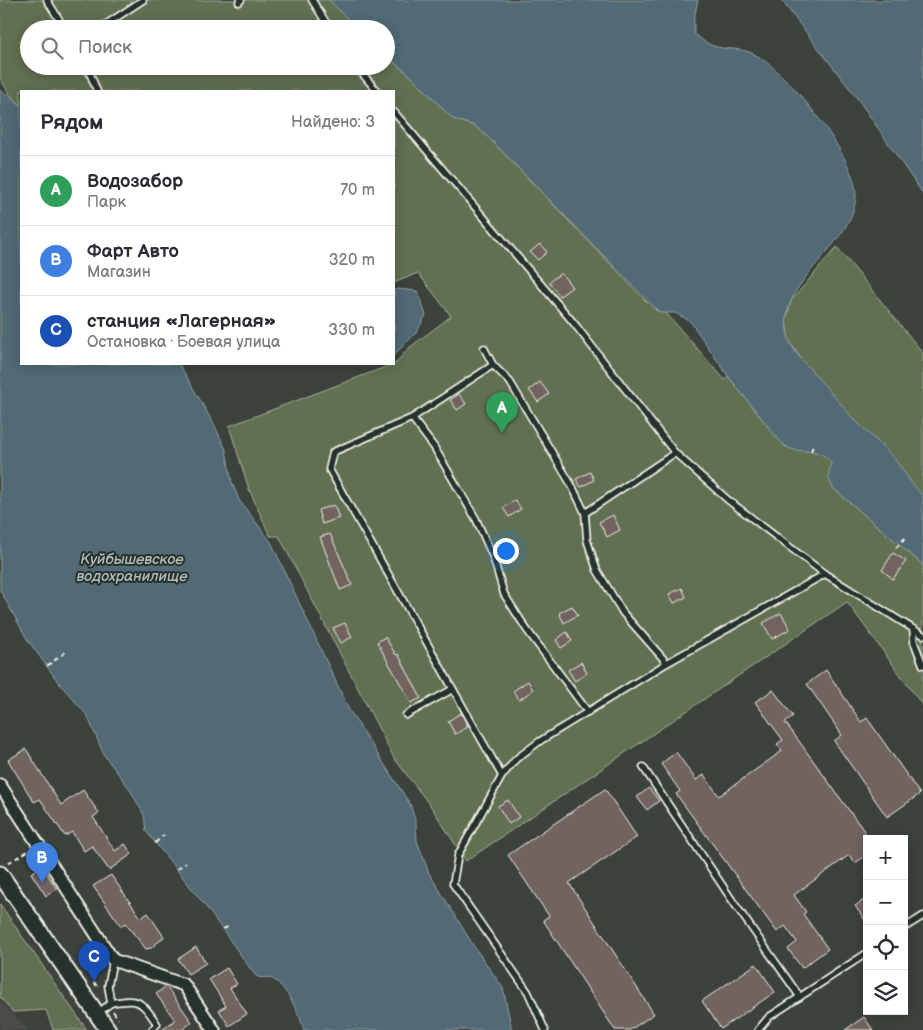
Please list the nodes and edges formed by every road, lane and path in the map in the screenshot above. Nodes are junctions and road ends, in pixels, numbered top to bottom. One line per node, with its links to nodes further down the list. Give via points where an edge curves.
1 (47, 0): 4 (lane)
2 (143, 0): 5 (lane)
3 (312, 0): 6 (lane)
4 (59, 20)
5 (113, 20)
6 (324, 20)
7 (91, 75): 9 (lane)
8 (364, 75): 10 (lane)
9 (98, 90)
10 (376, 90)
11 (395, 113): 17 (lane, via 573,322)
12 (484, 348): 13 (lane)
13 (493, 365): 14 (lane); 18 (lane, via 515,390)
14 (412, 418): 28 (lane, via 333,452 329,469); 29 (lane, via 434,447 476,519 493,557 504,594)
15 (813, 446): 16 (path)
16 (811, 451)
17 (675, 453): 18 (lane); 21 (lane, via 728,500)
18 (585, 512): 25 (lane, via 587,540 597,570 623,613)
19 (905, 538): 20 (path)
20 (896, 548)
21 (825, 574): 22 (lane); 25 (lane)
22 (913, 629): 23 (lane); 26 (lane, via 914,642)
23 (923, 635)
24 (66, 651): 27 (path)
25 (667, 662): 29 (lane)
26 (923, 665)
27 (47, 666)
28 (453, 689): 30 (lane); 32 (lane)
29 (588, 712): 32 (lane, via 516,759)
30 (406, 714)
31 (643, 767): 46 (lane)
32 (502, 776): 52 (lane, via 458,855 453,884 528,992)
33 (0, 785): 36 (street)
34 (164, 836): 35 (path)
35 (155, 843)
36 (38, 844): 38 (path); 45 (street)
37 (186, 863): 39 (path)
38 (4, 869): 48 (main road)
39 (177, 869)
40 (923, 916): 41 (lane)
41 (908, 925)
42 (228, 927): 43 (path)
43 (223, 929)
44 (863, 956): 46 (lane)
45 (113, 960): 47 (lane, via 108,986); 51 (street, via 184,985)
46 (800, 997): 53 (lane, via 769,1017)
47 (111, 1003): 48 (lane); 50 (lane, via 134,999 145,1006 157,1024)
48 (97, 1013): 49 (main road)
49 (108, 1030)
50 (152, 1030)
51 (214, 1030)
52 (545, 1030)
53 (758, 1030)

